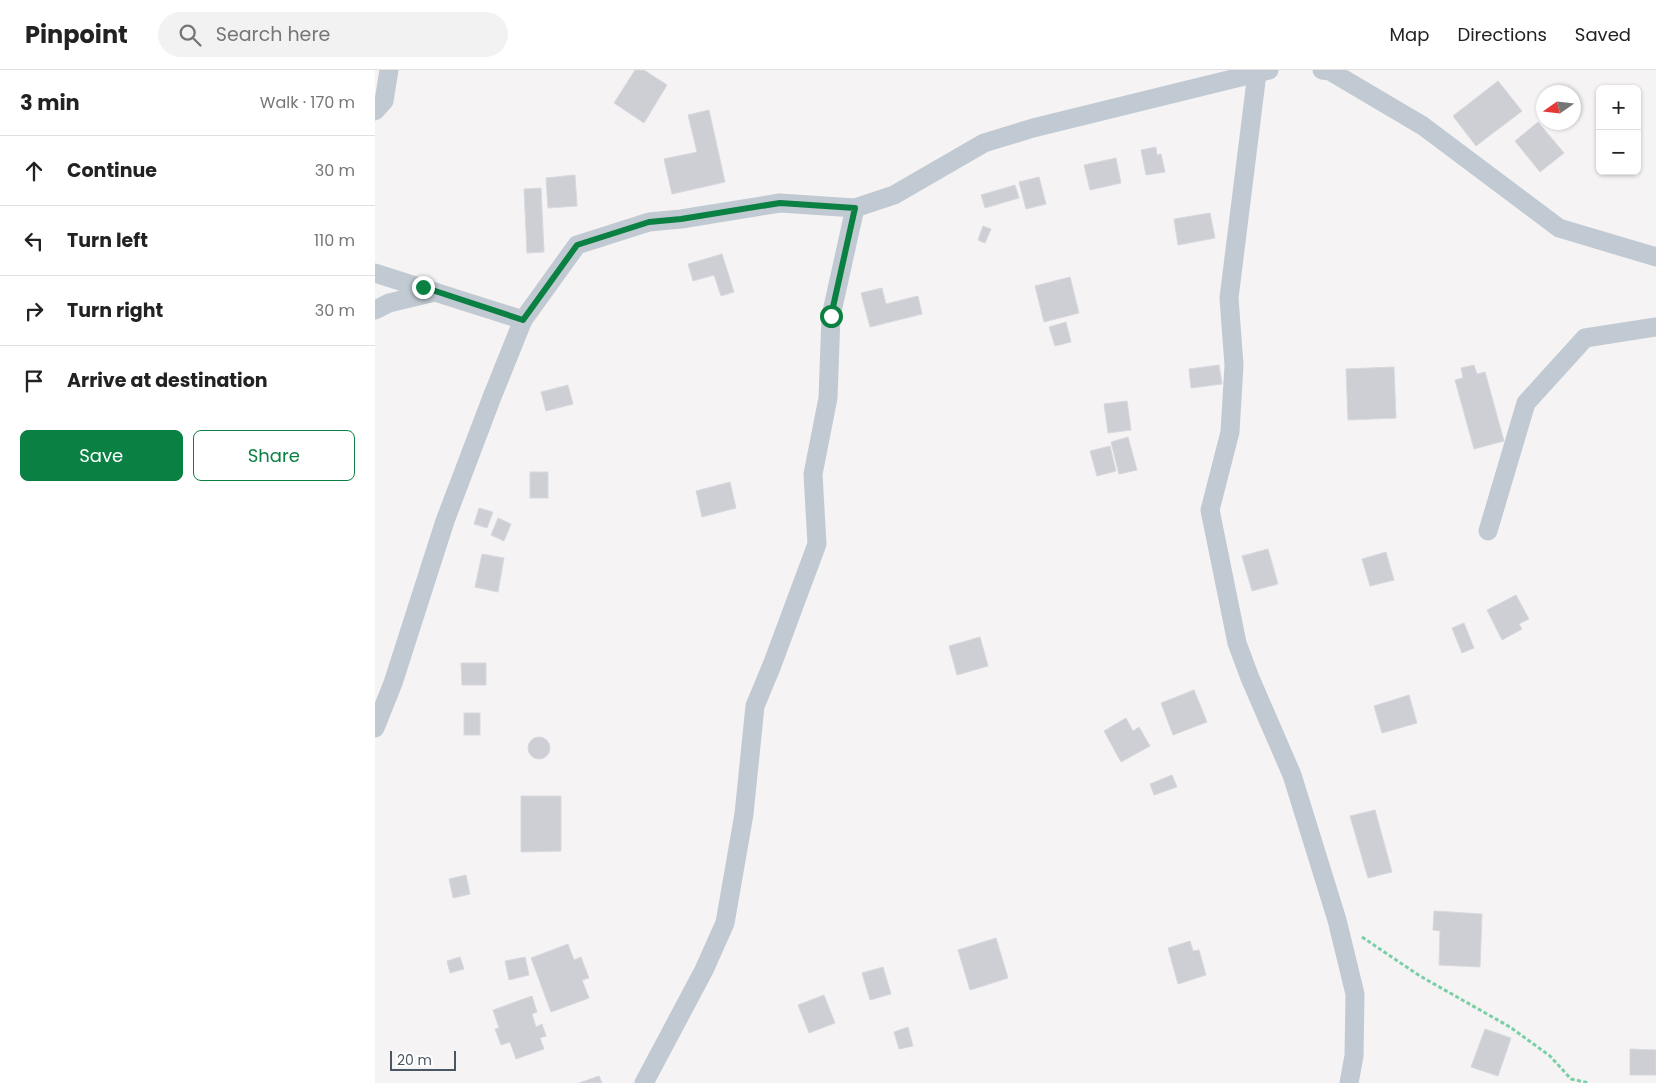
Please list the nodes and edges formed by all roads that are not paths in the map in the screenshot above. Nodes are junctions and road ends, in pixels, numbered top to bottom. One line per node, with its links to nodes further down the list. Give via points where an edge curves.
1 (389, 70): 4 (street, via 384,101)
2 (1322, 70): 6 (street, via 1330,71 1423,126 1559,228)
3 (1263, 72): 5 (street, via 984,142 895,195); 15 (street, via 1229,298 1234,365 1230,432 1210,510 1237,643 1293,775 1337,920 1355,994 1354,1056)
4 (375, 111)
5 (855, 208): 10 (street, via 780,203 649,222 577,245); 14 (street, via 831,316 828,398 813,474 817,544 755,706 744,814 725,922 704,970)
6 (1656, 258)
7 (375, 273): 8 (street)
8 (435, 292): 9 (street, via 389,302); 10 (street)
9 (375, 310)
10 (523, 320): 13 (street, via 445,521 393,683)
11 (1656, 327): 12 (street, via 1585,338 1526,403)
12 (1488, 531)
13 (375, 728)
14 (644, 1083)
15 (1349, 1083)

